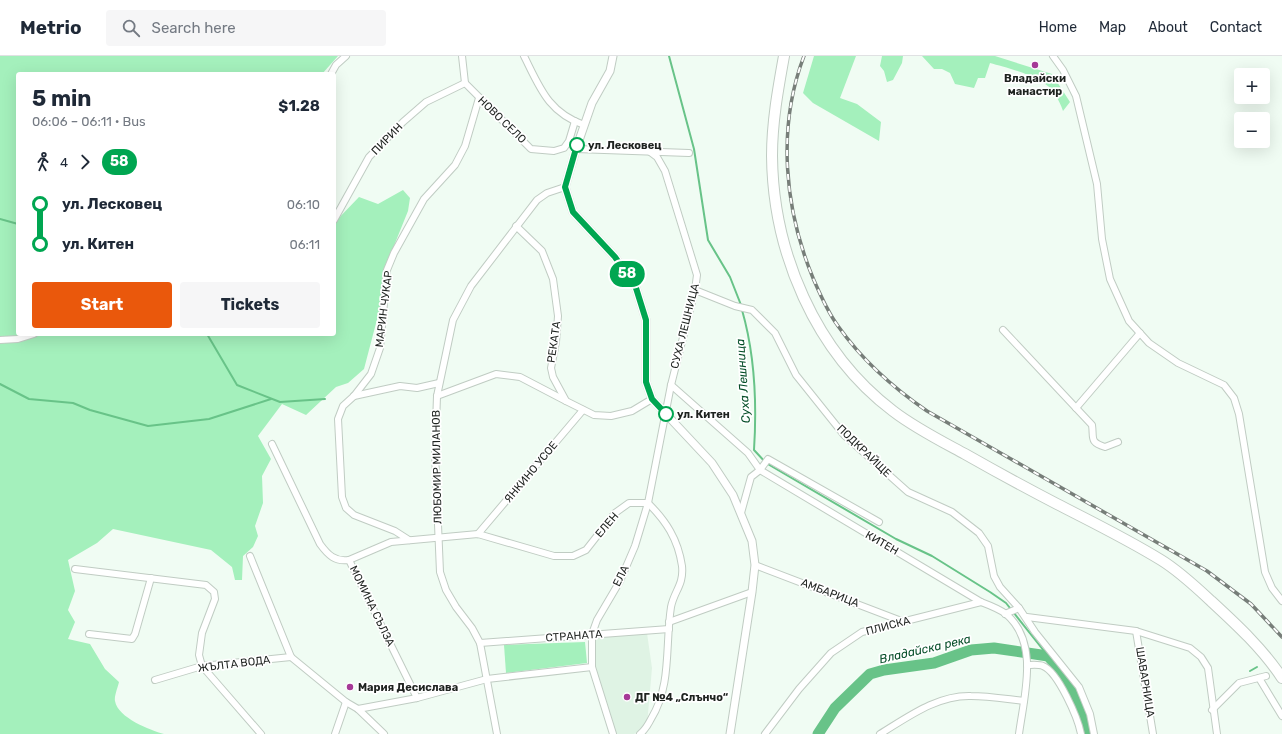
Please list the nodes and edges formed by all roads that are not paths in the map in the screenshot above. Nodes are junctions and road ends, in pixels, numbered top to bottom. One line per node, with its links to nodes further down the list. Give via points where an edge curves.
1 (346, 56): 7 (street)
2 (462, 56): 8 (street)
3 (524, 56): 10 (street, via 550,105 565,117)
4 (613, 56): 11 (street, via 610,71 592,103)
5 (784, 56): 64 (highway, via 775,113 772,155 775,193 783,239 795,281 833,348 860,381 893,411 956,449 1163,561 1241,629)
6 (1053, 56): 20 (street, via 1064,70 1076,96 1089,144 1098,184 1102,239 1110,279 1129,321)
7 (332, 72)
8 (465, 83): 9 (street, НОВО СЕЛО); 16 (street, ПИРИН, via 426,102 369,157)
9 (479, 98): 10 (street, НОВО СЕЛО, via 531,149 554,151 564,148); 25 (street, МАРИН ЧУКАР, via 465,146 455,165 424,199 394,253 384,287 380,348 371,374)
10 (575, 121): 11 (street)
11 (584, 125): 12 (street)
12 (576, 149): 13 (street); 15 (street)
13 (649, 151): 14 (street); 18 (street, СУХА ЛЕШНИЦА, via 657,157 665,170 697,275)
14 (689, 153)
15 (565, 187): 17 (street, ЛЮБОМИР МИЛАНОВ, via 547,193 537,200); 27 (street, via 573,212 615,257 636,288 646,320 646,382)
16 (336, 216)
17 (516, 226): 23 (street, ЛЮБОМИР МИЛАНОВ, via 471,286 453,320); 28 (street, РЕКАТА, via 542,251 553,280 558,316 551,368)
18 (696, 290): 24 (street, СУХА ЛЕШНИЦА); 49 (street, ПОДКРАЙЩЕ, via 752,310 775,333 796,375 844,435 908,492 952,512 979,533 988,546 994,576)
19 (1003, 330): 29 (street)
20 (1140, 333): 29 (street); 47 (street, via 1148,343 1178,363 1224,385 1234,398 1239,414 1265,572 1272,588)
21 (28, 336): 22 (street)
22 (0, 340)
23 (439, 383): 25 (street, via 418,388 400,386); 26 (street, ЛЮБОМИР МИЛАНОВ)
24 (671, 385): 31 (street, СУХА ЛЕШНИЦА); 34 (street, КИТЕН, via 748,453)
25 (354, 396): 40 (street, МАРИН ЧУКАР, via 343,406 338,419 342,497 346,508 354,515)
26 (437, 396): 28 (street, via 496,374 520,377); 39 (street, ЛЮБОМИР МИЛАНОВ, via 435,453)
27 (652, 399): 30 (street, via 632,411 611,416 594,415); 31 (street)
28 (566, 401): 30 (street)
29 (1076, 408): 32 (street, via 1092,425 1091,437 1098,445 1105,447)
30 (583, 410): 38 (street, ЯНКИНО УСОЕ)
31 (666, 414): 35 (street, ЕЛА); 36 (street, via 712,463)
32 (1118, 442)
33 (272, 444): 42 (street, МОМИНА СЪЛЗА, via 320,544 334,559)
34 (760, 470): 36 (street, via 751,477); 37 (street, via 768,459); 48 (street, КИТЕН)
35 (648, 503): 38 (street, ЕЛЕН, via 629,503 615,513 586,550 573,556 554,556); 53 (street, via 666,522 677,546 682,567 681,585 672,604); 56 (street, ЕЛА, via 635,546)
36 (741, 513): 43 (street, via 752,542)
37 (879, 522)
38 (478, 534): 39 (street, ЕЛЕН)
39 (439, 538): 40 (street, ЕЛЕН); 57 (street, ЛЮБОМИР МИЛАНОВ, via 440,572 446,590)
40 (409, 540): 42 (street, ЕЛЕН, via 391,542)
41 (250, 556): 58 (street)
42 (350, 560): 67 (street, МОМИНА СЪЛЗА)
43 (755, 565): 46 (street); 52 (street, АМБАРИЦА)
44 (75, 569): 45 (street)
45 (151, 578): 55 (street, via 136,634 132,639); 60 (street, via 206,585 214,592 215,599 202,633 199,655)
46 (752, 592): 53 (street, СТРАНАТА); 79 (street)
47 (1282, 600)
48 (981, 602): 50 (street, КИТЕН); 52 (street, ПЛИСКА)
49 (1017, 609): 50 (street); 51 (street, ПОДКРАЙЩЕ)
50 (1006, 614): 59 (street, via 1022,638)
51 (1027, 618): 54 (street); 84 (street, ПОДКРАЙЩЕ, via 1035,632 1079,686 1090,714)
52 (904, 622): 80 (street, ПЛИСКА, via 862,632 831,653 799,689)
53 (669, 626): 56 (street, СТРАНАТА); 78 (street, via 666,675 658,708)
54 (1136, 631): 71 (street, via 1190,648 1201,657 1208,668); 85 (street, ШАВАРНИЦА)
55 (89, 634)
56 (592, 634): 57 (street, СТРАНАТА); 61 (street, ЕЛА)
57 (480, 643): 65 (street, ЛЮБОМИР МИЛАНОВ)
58 (291, 657): 60 (street, ЖЪЛТА ВОДА); 69 (street)
59 (1027, 663): 68 (street); 83 (street, via 1043,666 1052,674 1068,698)
60 (202, 666): 66 (street, ЖЪЛТА ВОДА); 73 (street)
61 (592, 667): 65 (street); 77 (street, ЕЛА)
62 (1266, 676): 63 (street)
63 (1259, 678): 71 (street, via 1239,683); 72 (street)
64 (1282, 678)
65 (487, 679): 67 (street); 76 (street, ЛЮБОМИР МИЛАНОВ)
66 (155, 680)
67 (418, 698): 70 (street)
68 (1024, 701): 81 (street, via 970,696 950,699 925,707); 82 (street)
69 (346, 702): 70 (street); 74 (street)
70 (358, 709): 75 (street)
71 (1212, 710): 86 (street)
72 (1282, 716)
73 (261, 734)
74 (335, 734)
75 (384, 734)
76 (497, 734)
77 (613, 734)
78 (640, 734)
79 (730, 734)
80 (765, 734)
81 (880, 734)
82 (1019, 734)
83 (1081, 734)
84 (1094, 734)
85 (1153, 734)
86 (1217, 734)

